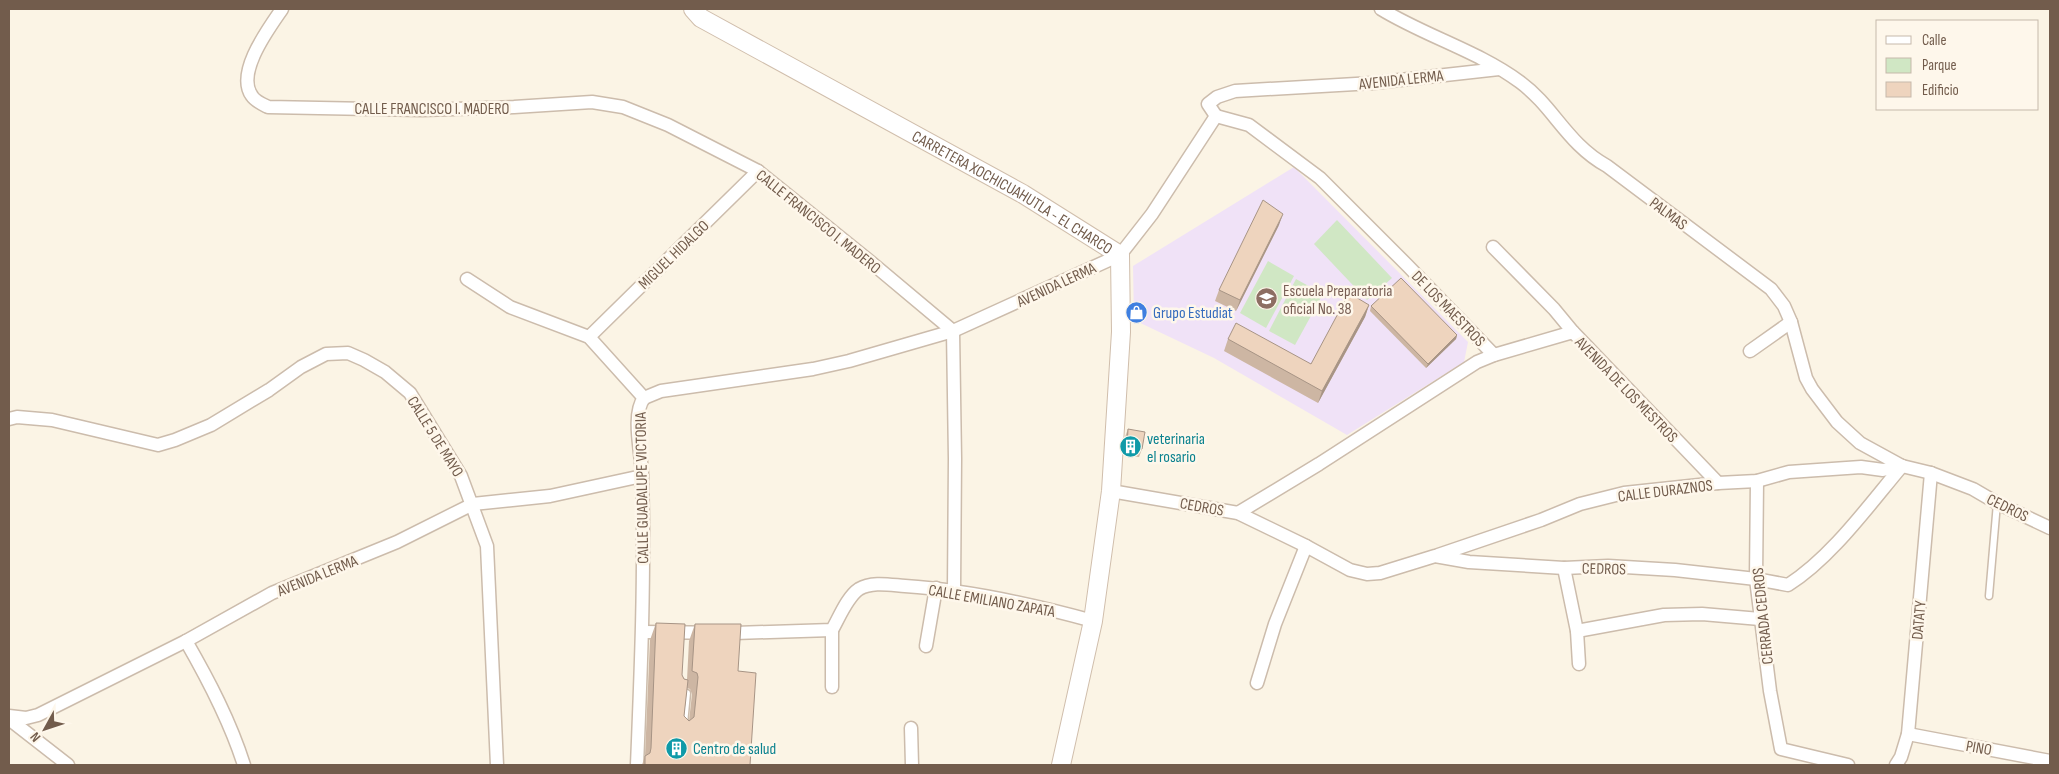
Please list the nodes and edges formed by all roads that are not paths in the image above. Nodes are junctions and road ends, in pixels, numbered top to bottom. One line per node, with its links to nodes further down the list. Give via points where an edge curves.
1 (282, 9): 6 (street, CALLE FRANCISCO I. MADERO, via 251,60 248,74 247,88 253,98 268,106 422,110 607,103 668,125)
2 (693, 9): 8 (main road, CARRETERA XOCHICUAHUTLA - EL CHARCO, via 701,18 1023,194)
3 (1381, 9): 4 (street, PALMAS)
4 (1502, 69): 5 (street, AVENIDA LERMA, via 1372,83 1235,90 1208,104); 10 (street, PALMAS, via 1533,92 1576,144 1592,158 1771,289)
5 (1216, 116): 8 (street, AVENIDA LERMA, via 1152,214); 15 (street, DE LOS MAESTROS, via 1249,125 1320,178)
6 (758, 171): 11 (street, CALLE FRANCISCO I. MADERO); 13 (street, MIGUEL HIDALGO)
7 (1493, 247): 12 (street)
8 (1120, 255): 11 (street, AVENIDA LERMA); 23 (main road, CARRETERA XOCHICUAHUTLA - EL CHARCO, via 1120,332)
9 (467, 280): 13 (street, CALLE GUADALUPE VICTORIA, via 510,307)
10 (1791, 322): 14 (street); 18 (street, PALMAS, via 1806,378 1819,400 1860,443)
11 (953, 331): 16 (street, AVENIDA LERMA, via 813,369 662,391); 33 (street)
12 (1573, 332): 15 (street, AVENIDA DE LOS MESTROS); 22 (street, AVENIDA DE LOS MESTROS)
13 (589, 337): 16 (street, CALLE GUADALUPE VICTORIA)
14 (1750, 351)
15 (1494, 355): 26 (street, DE LOS MAESTROS, via 1477,362)
16 (644, 398): 20 (street, CALLE GUADALUPE VICTORIA, via 638,411)
17 (9, 419): 25 (street, CALLE 5 DE MAYO, via 52,420 158,445 211,425 326,354 348,353 385,372 410,393 461,476)
18 (1902, 466): 19 (street, CEDROS); 21 (street, CALLE DURAZNOS, via 1883,470 1862,467 1790,472); 31 (street, CEDROS, via 1834,545 1800,578 1788,585)
19 (1931, 472): 24 (street, CEDROS); 49 (street, DATATY)
20 (642, 476): 25 (street, AVENIDA LERMA, via 550,496); 39 (street, CALLE GUADALUPE VICTORIA)
21 (1757, 481): 22 (street, CALLE DURAZNOS); 31 (street, CERRADA CEDROS)
22 (1718, 483): 29 (street, CALLE DURAZNOS, via 1624,494 1580,504)
23 (1111, 491): 26 (street, CEDROS); 36 (main road, CARRETERA XOCHICUAHUTLA - EL CHARCO)
24 (1997, 503): 27 (street, CEDROS); 34 (lane)
25 (473, 504): 40 (street, AVENIDA LERMA, via 397,542 272,593); 53 (street, CALLE 5 DE MAYO, via 487,546)
26 (1238, 513): 28 (street, CEDROS)
27 (2050, 528)
28 (1306, 546): 29 (street, CEDROS, via 1350,570 1366,574 1380,573); 43 (street)
29 (1435, 556): 30 (street, CEDROS, via 1469,562)
30 (1564, 568): 31 (street, CEDROS, via 1608,566); 38 (street)
31 (1756, 579): 35 (street, CERRADA CEDROS)
32 (936, 588): 33 (street, CALLE EMILIANO ZAPATA); 37 (street, CALLE EMILIANO ZAPATA, via 867,586 850,599); 41 (street)
33 (954, 590): 36 (street, CALLE EMILIANO ZAPATA, via 1036,605)
34 (1989, 596)
35 (1760, 620): 38 (street, via 1702,614 1664,615); 57 (street, CERRADA CEDROS, via 1781,750)
36 (1093, 621): 56 (main road, CARRETERA XOCHICUAHUTLA - EL CHARCO)
37 (832, 630): 39 (street, via 684,636); 45 (street)
38 (1577, 631): 42 (street)
39 (643, 632): 54 (street, CALLE GUADALUPE VICTORIA)
40 (186, 641): 46 (street, AVENIDA LERMA, via 38,715); 52 (street, via 221,704)
41 (926, 646)
42 (1579, 664)
43 (1257, 683)
44 (682, 684): 48 (lane, via 681,692 687,693)
45 (832, 687)
46 (9, 718): 51 (street)
47 (912, 728): 55 (street)
48 (683, 733)
49 (1908, 734): 50 (street, PINO); 58 (street, DATATY)
50 (2050, 761)
51 (68, 765)
52 (244, 765)
53 (497, 765)
54 (637, 765)
55 (912, 765)
56 (1061, 765)
57 (1848, 765)
58 (1896, 765)

